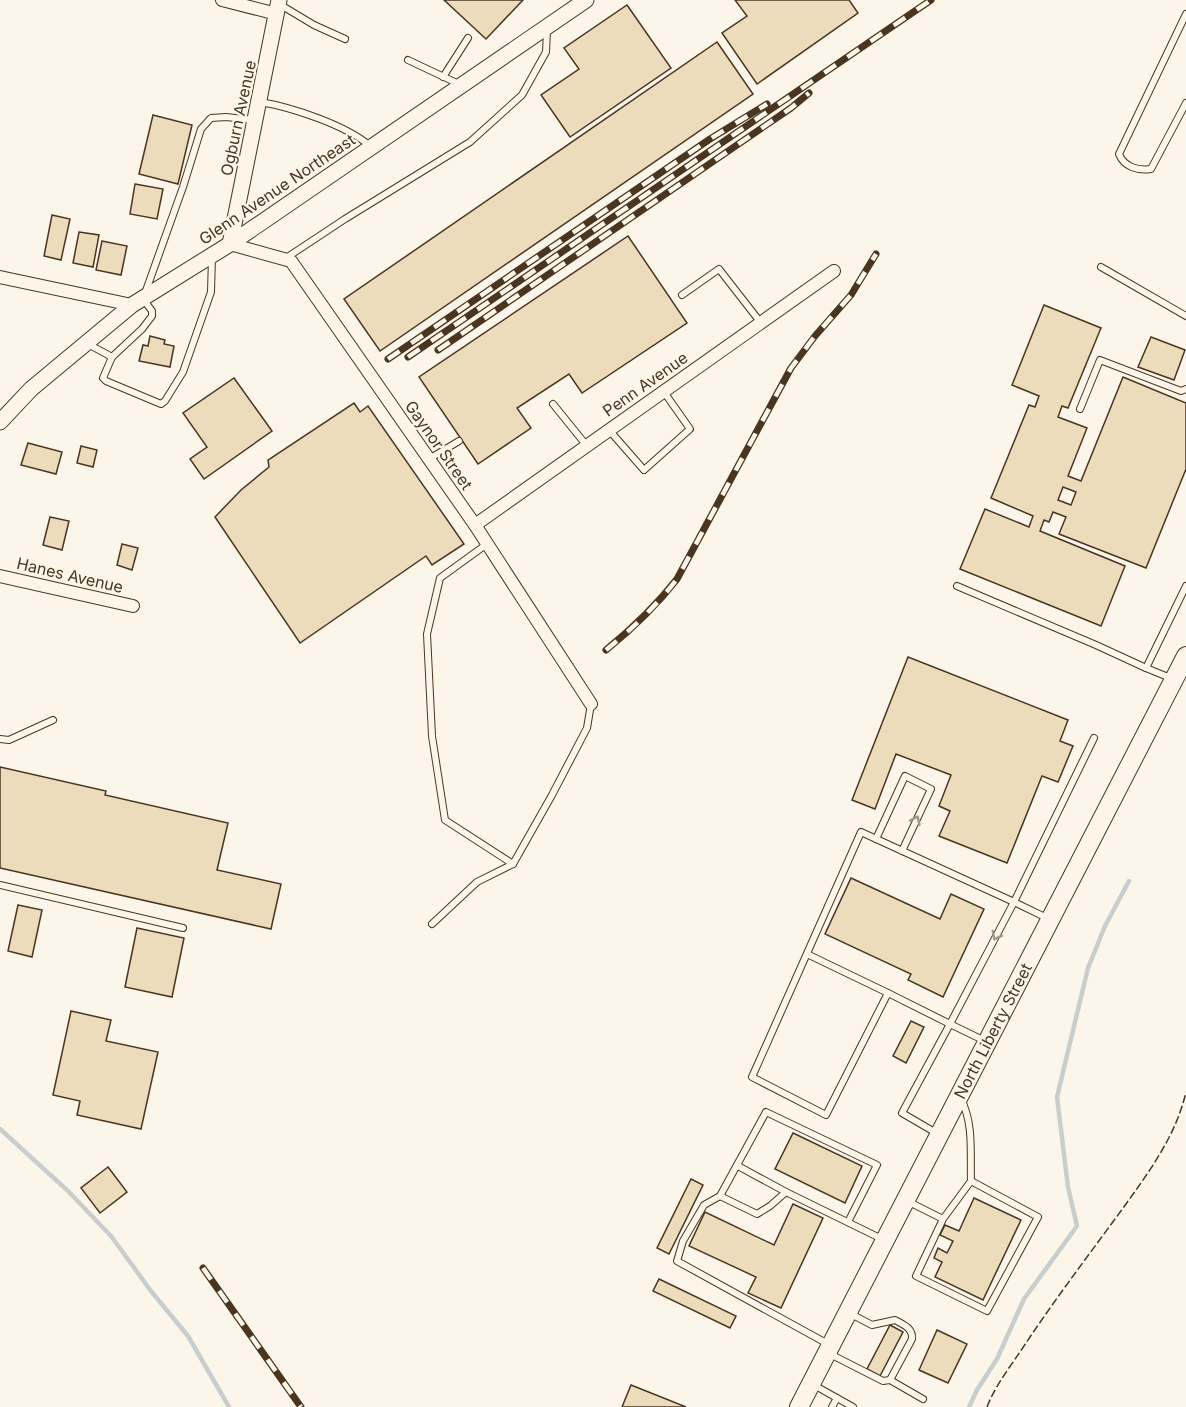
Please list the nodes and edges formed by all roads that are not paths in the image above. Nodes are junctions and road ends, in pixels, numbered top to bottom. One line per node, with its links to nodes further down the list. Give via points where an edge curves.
1 (222, 0): 3 (street)
2 (586, 0): 5 (street, Glenn Avenue Northeast)
3 (278, 6): 7 (lane); 11 (street, Ogburn Avenue)
4 (1186, 14): 12 (lane, via 1119,154 1121,160 1138,169 1150,169)
5 (547, 27): 10 (street, Glenn Avenue Northeast); 17 (lane, via 546,52 522,95 470,142)
6 (468, 38): 9 (lane)
7 (345, 39)
8 (408, 60): 9 (lane)
9 (443, 77): 10 (lane)
10 (462, 85): 14 (street, Glenn Avenue Northeast)
11 (260, 102): 13 (street, Ogburn Avenue); 14 (lane, via 348,132)
12 (1186, 103)
13 (256, 121): 15 (street, Ogburn Avenue); 22 (lane, via 211,118 201,129)
14 (371, 147): 15 (street, Glenn Avenue Northeast)
15 (230, 244): 16 (street, Glenn Avenue Northeast); 17 (street)
16 (212, 256): 22 (street, Glenn Avenue Northeast); 26 (lane, via 211,292 183,372 165,401 161,404 106,381 103,374)
17 (285, 259): 35 (street, Gaynor Street, via 291,261)
18 (1101, 267): 23 (lane)
19 (834, 271): 24 (street, Penn Avenue)
20 (0, 278): 22 (street)
21 (682, 296): 24 (lane, via 719,269)
22 (138, 302): 25 (street, Glenn Avenue Northeast); 26 (lane, via 152,311 152,316)
23 (1186, 316)
24 (760, 323): 28 (street, Penn Avenue)
25 (86, 343): 26 (lane); 31 (street, Glenn Avenue Northeast, via 31,388)
26 (112, 357)
27 (1186, 389): 30 (lane, via 1181,391 1101,360)
28 (664, 391): 32 (street, Penn Avenue); 32 (lane, via 690,429 644,470)
29 (553, 404): 34 (lane)
30 (1080, 409)
31 (0, 422)
32 (609, 430): 34 (street, Penn Avenue)
33 (459, 441): 35 (lane)
34 (587, 446): 36 (street, Penn Avenue)
35 (429, 459): 36 (street, Gaynor Street)
36 (475, 525): 37 (street, Gaynor Street)
37 (487, 543): 46 (street, Gaynor Street); 52 (lane, via 440,578 427,634 432,736 445,820)
38 (0, 576): 42 (street, Hanes Avenue)
39 (957, 586): 44 (lane)
40 (1186, 586): 41 (lane)
41 (1183, 600): 44 (lane)
42 (133, 606)
43 (1186, 656): 45 (main road, North Liberty Street)
44 (1146, 668): 45 (lane)
45 (1174, 679): 55 (main road, North Liberty Street)
46 (591, 704): 52 (lane, via 587,728)
47 (53, 720): 49 (lane, via 9,740)
48 (1094, 738): 54 (lane)
49 (0, 739)
50 (876, 839): 51 (lane); 51 (lane, one-way to 50, via 931,789 905,776); 58 (lane, via 861,832)
51 (902, 851): 54 (lane)
52 (513, 864): 56 (lane, via 477,882)
53 (0, 885): 57 (lane)
54 (1014, 902): 55 (lane); 60 (lane, one-way to 60)
55 (1051, 919): 61 (main road, North Liberty Street)
56 (432, 924)
57 (183, 928)
58 (807, 954): 59 (lane); 59 (lane, via 752,1077 826,1115)
59 (888, 993): 60 (lane)
60 (950, 1024): 61 (lane); 63 (lane, via 903,1113)
61 (988, 1042): 62 (main road, North Liberty Street)
62 (959, 1096): 63 (main road, North Liberty Street); 65 (lane, via 970,1123)
63 (939, 1134): 68 (main road, North Liberty Street)
64 (738, 1166): 66 (lane); 67 (lane); 70 (lane, via 766,1112 877,1165)
65 (971, 1181): 69 (lane); 69 (lane, via 1038,1217 987,1311 916,1276)
66 (786, 1192): 67 (lane, via 758,1214); 70 (lane)
67 (720, 1196): 73 (lane, via 704,1205 683,1241 677,1261)
68 (906, 1200): 69 (lane); 71 (main road, North Liberty Street)
69 (943, 1219)
70 (848, 1222): 71 (lane)
71 (885, 1240): 72 (main road, North Liberty Street)
72 (848, 1313): 73 (main road, North Liberty Street); 74 (lane, via 872,1325 895,1320 913,1333)
73 (829, 1350): 74 (lane, via 876,1379); 75 (main road, North Liberty Street)
74 (890, 1380): 77 (lane)
75 (811, 1384): 76 (lane); 78 (main road, North Liberty Street)
76 (837, 1398): 79 (lane); 80 (lane)
77 (924, 1399)
78 (799, 1407)
79 (832, 1407)
80 (854, 1407)

